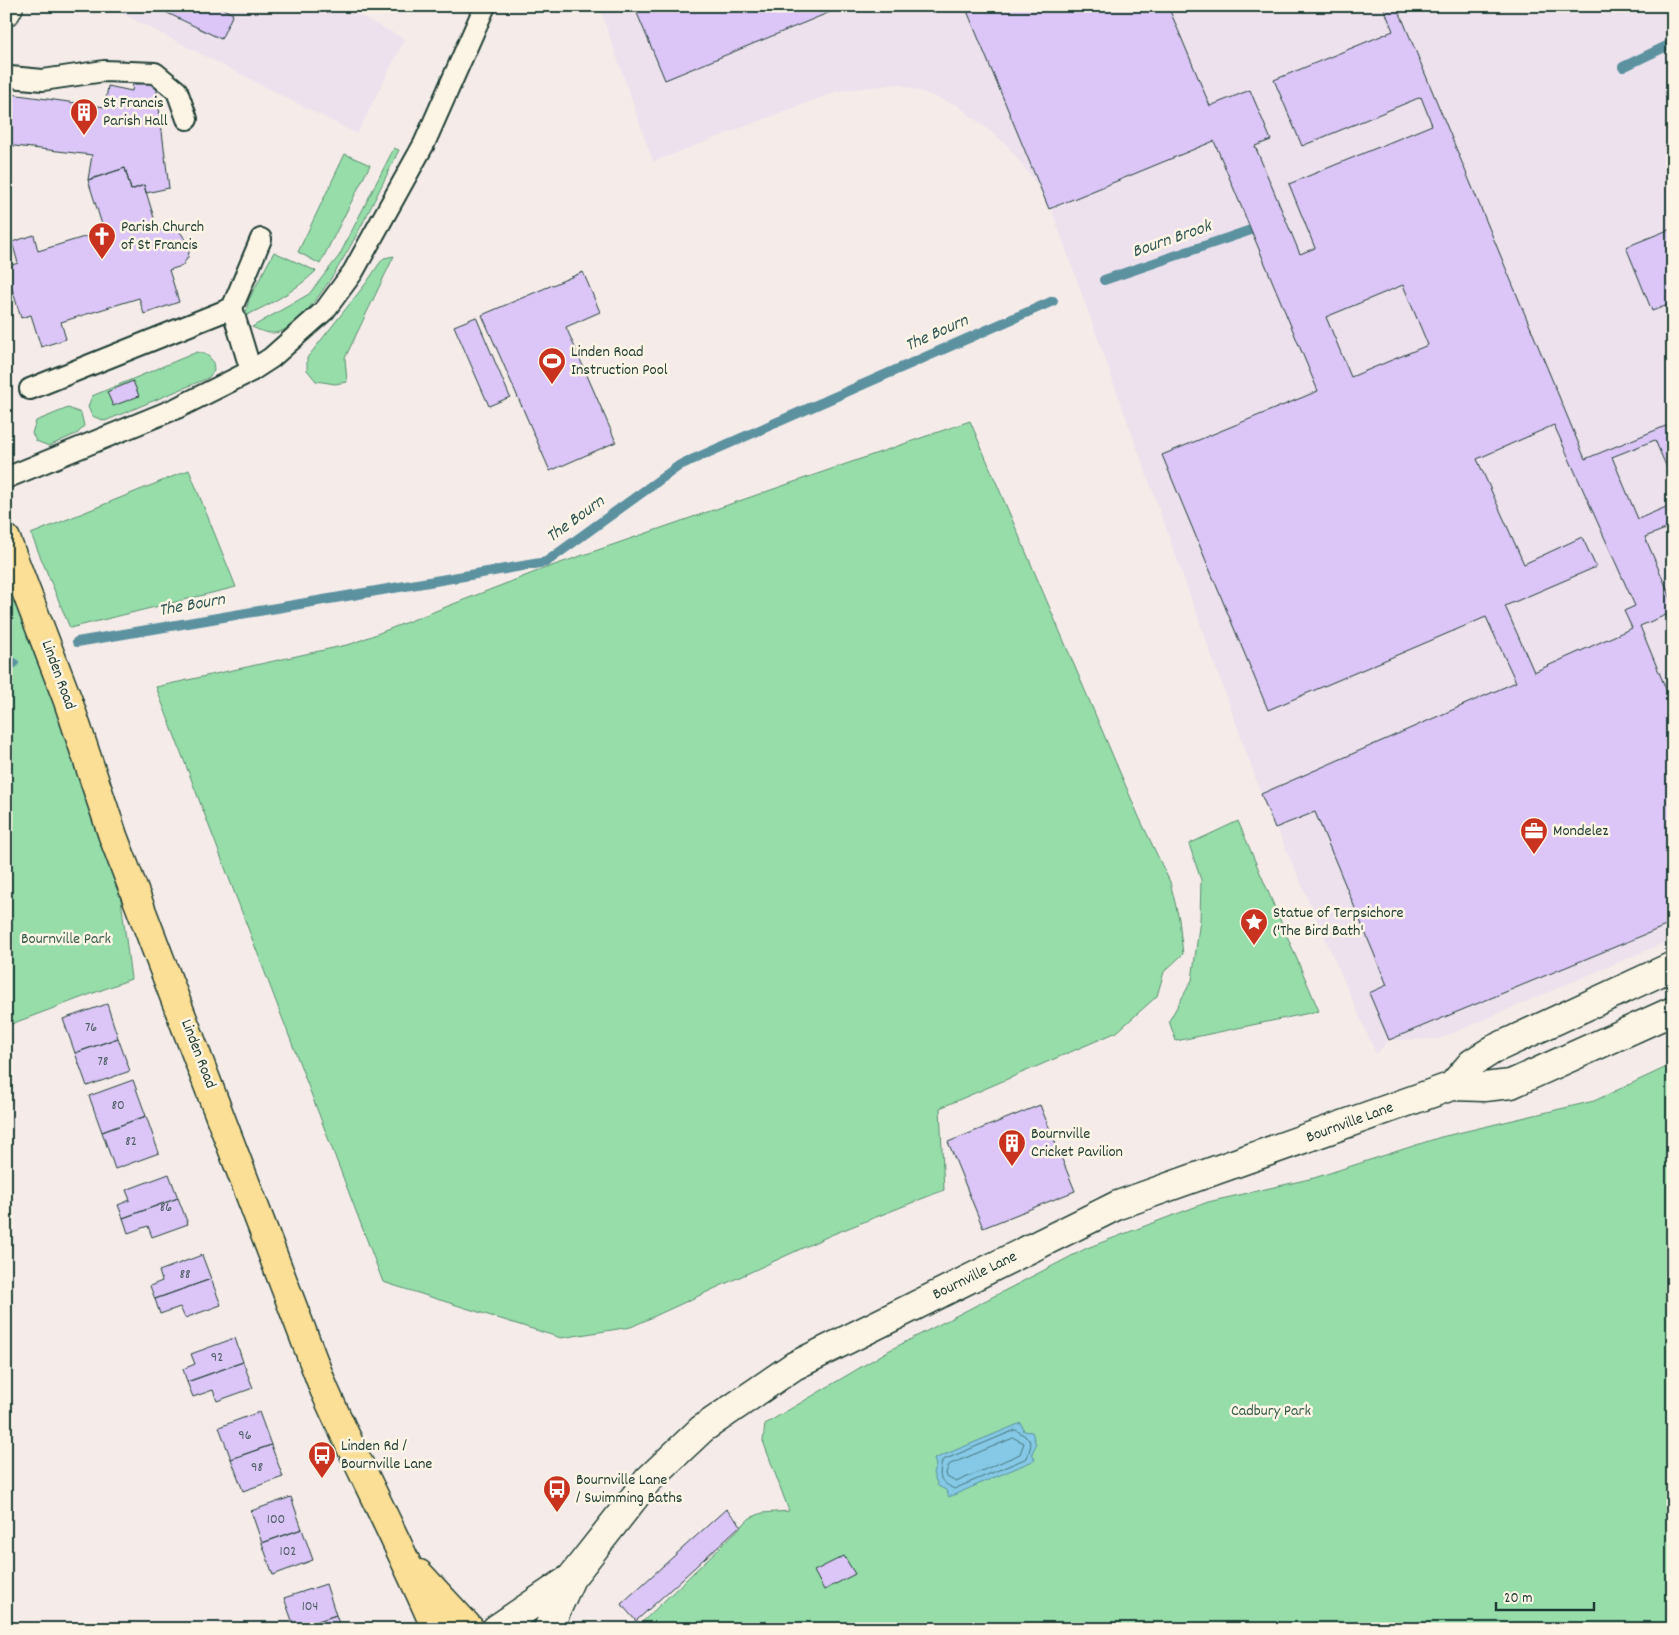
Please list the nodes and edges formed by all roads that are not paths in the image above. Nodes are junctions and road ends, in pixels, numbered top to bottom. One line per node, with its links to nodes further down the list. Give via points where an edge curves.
1 (9, 6): 3 (street)
2 (484, 6): 8 (lane, via 424,144 352,272 325,310 271,358)
3 (6, 12)
4 (6, 75): 5 (lane, via 43,80 104,71 155,73 177,91)
5 (187, 119)
6 (261, 239): 7 (lane)
7 (232, 308): 8 (lane); 9 (lane)
8 (251, 371): 10 (lane, via 177,408)
9 (30, 389)
10 (6, 478)
11 (6, 539): 15 (highway, Linden Road, via 68,701 113,836 324,1389 361,1472)
12 (1673, 966): 14 (street, Bournville Lane, via 1494,1049 1472,1063)
13 (1673, 1011): 14 (street, Bournville Lane, via 1511,1084)
14 (1452, 1086): 16 (street, Bournville Lane, via 1118,1205 794,1366 702,1429 648,1480)
15 (408, 1562): 17 (highway, Linden Road); 18 (highway, Linden Road)
16 (571, 1578): 19 (street, Bournville Lane); 20 (street, Bournville Lane)
17 (436, 1629)
18 (470, 1629)
19 (496, 1629)
20 (548, 1629)

